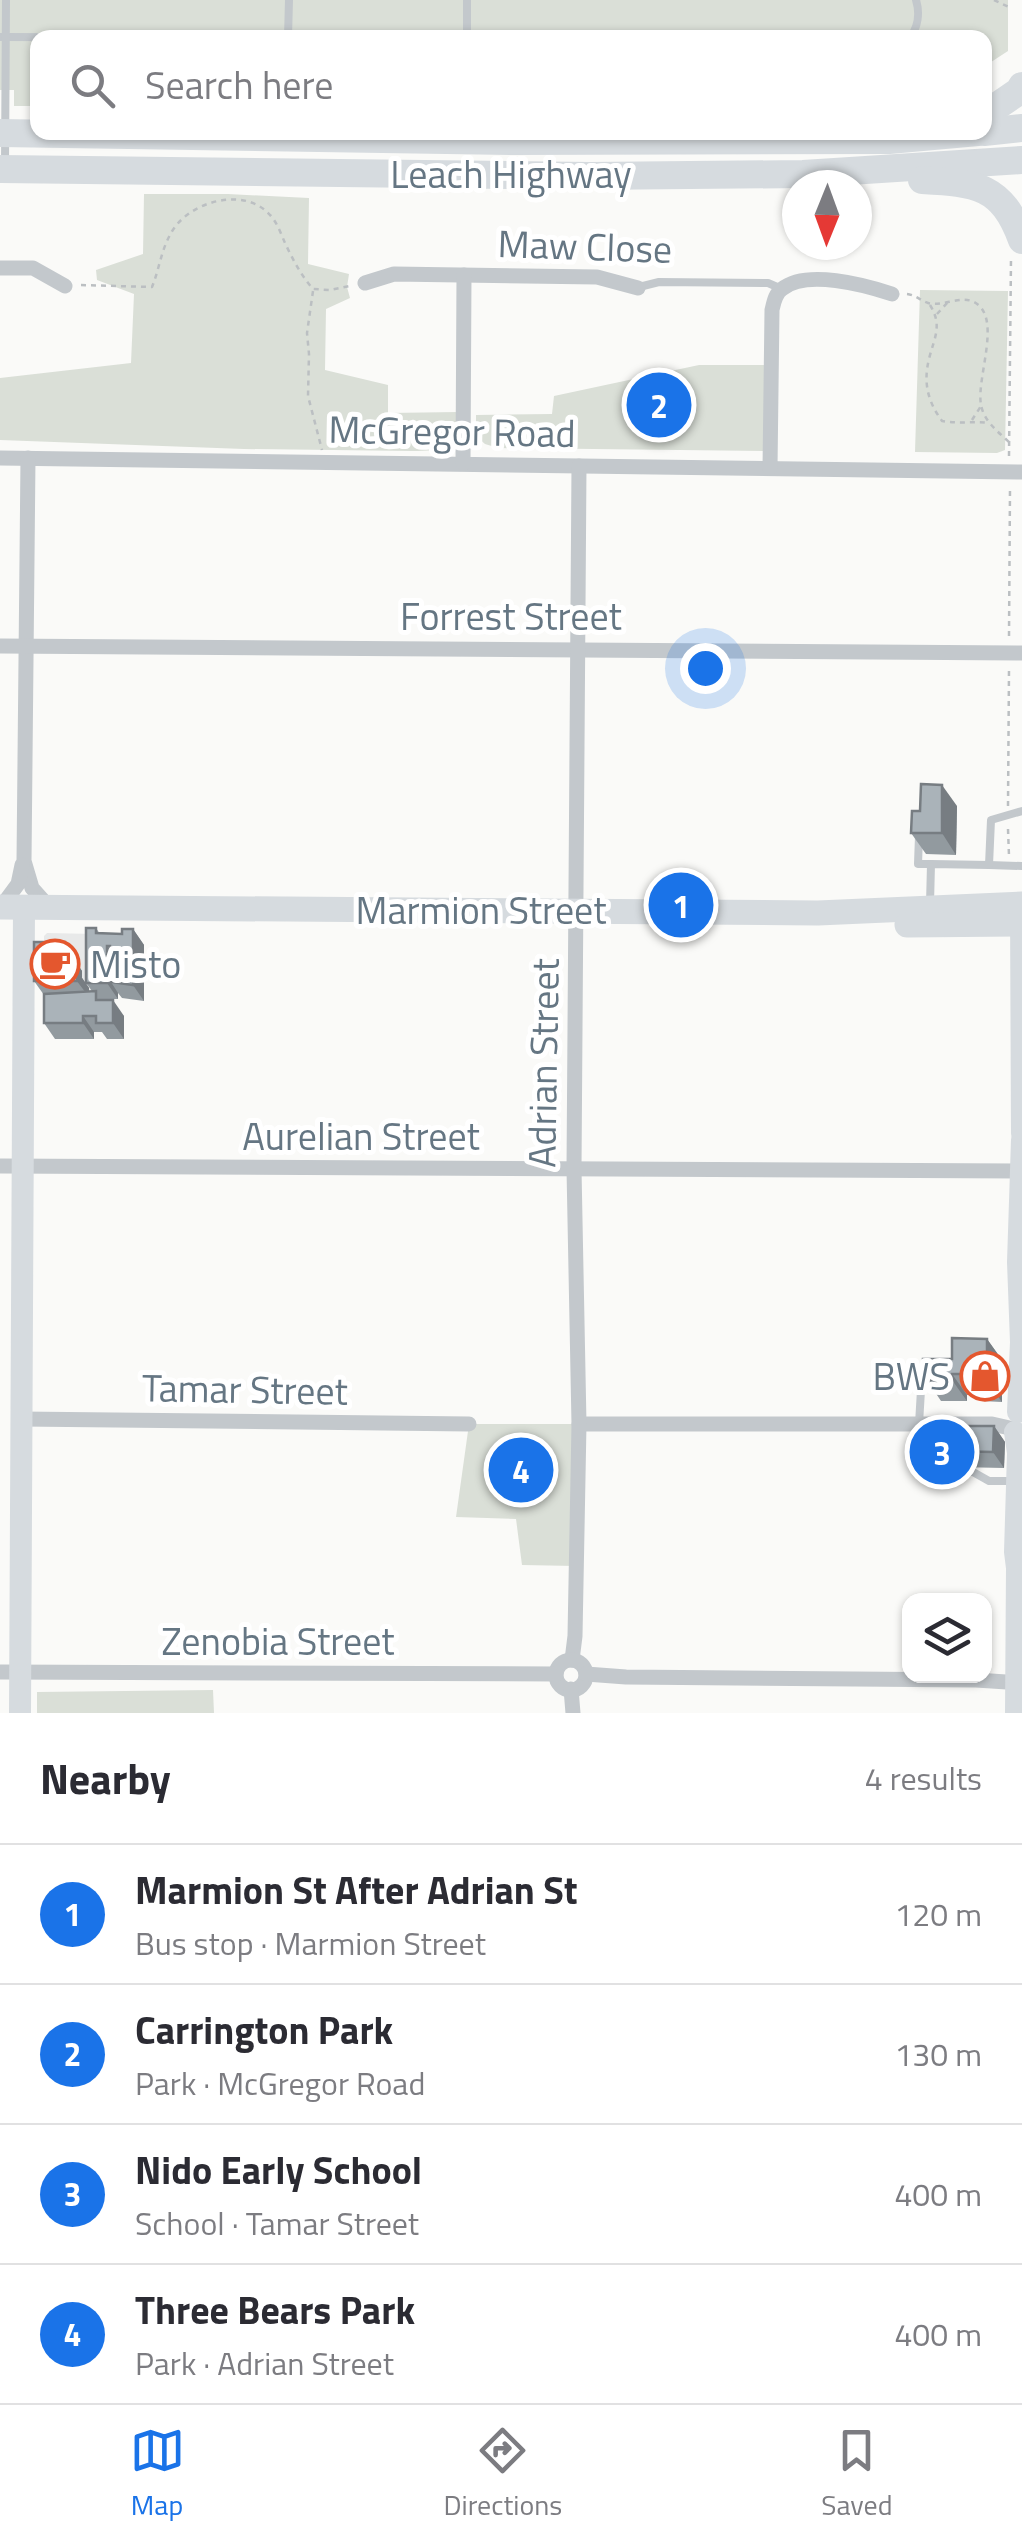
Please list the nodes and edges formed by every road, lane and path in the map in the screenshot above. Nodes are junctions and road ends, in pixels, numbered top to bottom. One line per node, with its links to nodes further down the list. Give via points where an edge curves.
1 (6, 0): 10 (lane)
2 (288, 0): 7 (lane)
3 (467, 0): 8 (lane)
4 (916, 0): 9 (lane)
5 (994, 0): 6 (path)
6 (1011, 8)
7 (288, 30)
8 (467, 30)
9 (915, 30)
10 (3, 37): 11 (lane); 16 (lane)
11 (30, 37)
12 (1022, 86): 13 (highway)
13 (992, 110)
14 (1022, 128): 15 (highway, Leach Highway)
15 (992, 131)
16 (3, 133): 17 (highway, Leach Highway); 23 (lane)
17 (30, 133)
18 (448, 140): 21 (highway, Leach Highway)
19 (841, 140): 21 (highway)
20 (889, 140): 21 (highway, Leach Highway)
21 (835, 141)
22 (1022, 160): 24 (highway, Leach Highway)
23 (2, 169): 25 (highway, Leach Highway)
24 (866, 170)
25 (782, 174)
26 (872, 178): 27 (highway, via 987,192 1014,218)
27 (1017, 242): 42 (path)
28 (0, 268): 31 (street, via 32,268)
29 (464, 275): 30 (street, Maw Close, via 394,274); 32 (street, Maw Close, via 597,278); 46 (street, Maw Close)
30 (365, 283): 34 (path)
31 (65, 286): 34 (path, via 152,287 171,232 190,214 233,198 270,215)
32 (638, 288): 33 (lane, Maw Close, via 659,282)
33 (782, 288): 35 (street, via 812,280); 48 (street, via 772,310)
34 (313, 290): 45 (path, via 308,396)
35 (892, 294): 37 (path, via 912,294)
36 (948, 302): 37 (path); 38 (path); 39 (path, via 969,299 990,322)
37 (930, 304): 38 (path)
38 (936, 316): 40 (path, via 926,380 930,404 942,421)
39 (982, 406): 40 (path); 41 (path)
40 (971, 421): 41 (path)
41 (989, 423): 42 (path)
42 (1010, 443): 49 (path)
43 (0, 458): 44 (street, McGregor Road)
44 (28, 458): 45 (street, McGregor Road); 51 (street)
45 (324, 462): 46 (street, McGregor Road)
46 (462, 463): 47 (street, McGregor Road)
47 (579, 466): 48 (street, McGregor Road); 52 (street, Adrian Street)
48 (770, 468): 49 (street, McGregor Road)
49 (1016, 472): 53 (path)
50 (0, 646): 51 (street, Forrest Street)
51 (25, 646): 52 (street, Forrest Street); 57 (street)
52 (578, 649): 53 (street, Forrest Street); 67 (street, Adrian Street)
53 (1016, 653): 55 (path)
54 (1022, 812): 55 (lane)
55 (1008, 815): 59 (lane, via 991,820); 60 (path)
56 (918, 834): 58 (lane, via 918,864)
57 (24, 861): 63 (street, via 32,888); 65 (street)
58 (930, 864): 59 (lane); 64 (lane)
59 (989, 865): 60 (lane)
60 (1008, 866): 61 (lane)
61 (1022, 866)
62 (1022, 893): 66 (main road)
63 (50, 908): 65 (main road, Marmion Street); 67 (main road, Marmion Street)
64 (930, 908): 66 (main road, Marmion Street); 67 (main road, Marmion Street)
65 (10, 912): 67 (main road, Marmion Street); 69 (main road)
66 (1022, 914): 67 (main road, Marmion Street, via 902,926); 68 (main road)
67 (576, 916): 70 (street, Adrian Street)
68 (1022, 1137): 71 (main road)
69 (11, 1166): 70 (street, Aurelian Street); 73 (main road)
70 (574, 1169): 71 (street, Aurelian Street); 76 (street, Adrian Street)
71 (1021, 1171): 74 (main road)
72 (937, 1374): 77 (lane, via 922,1373)
73 (21, 1419): 75 (street, Tamar Street); 80 (main road)
74 (1014, 1423): 77 (street); 78 (main road)
75 (470, 1424)
76 (579, 1424): 77 (street); 79 (street, Adrian Street)
77 (919, 1424): 78 (lane, via 920,1471)
78 (1018, 1481): 83 (main road)
79 (572, 1660): 81 (street); 82 (street)
80 (10, 1672): 81 (street, Zenobia Street); 85 (main road)
81 (556, 1674): 84 (street)
82 (586, 1674): 83 (street); 84 (street)
83 (1019, 1678): 87 (main road)
84 (571, 1690): 86 (street)
85 (20, 1713)
86 (572, 1713)
87 (1016, 1713)

